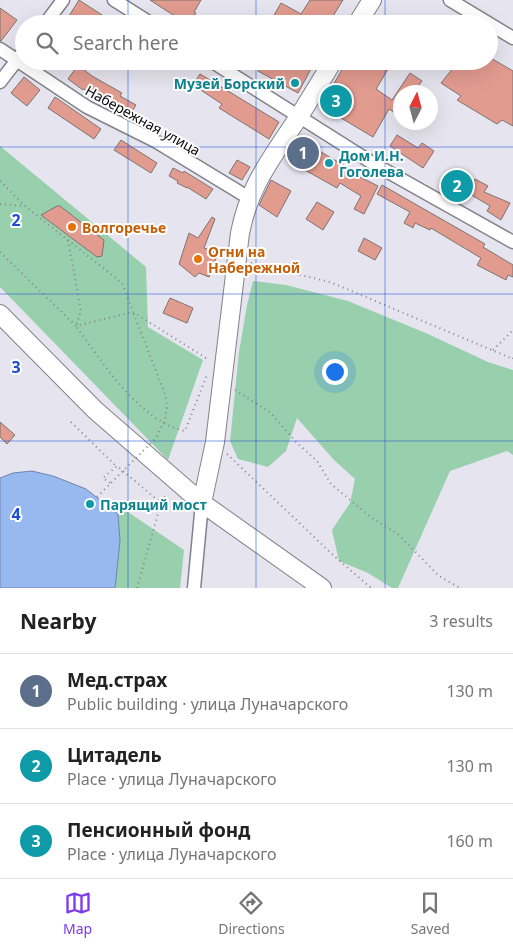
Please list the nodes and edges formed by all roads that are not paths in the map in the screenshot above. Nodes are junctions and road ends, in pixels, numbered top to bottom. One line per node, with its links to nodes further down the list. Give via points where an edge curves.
1 (63, 0): 5 (street)
2 (114, 0): 6 (street)
3 (372, 0): 7 (street)
4 (450, 0): 8 (street)
5 (52, 15)
6 (138, 15)
7 (363, 15)
8 (475, 15)
9 (498, 29): 10 (street)
10 (513, 38)
11 (0, 49): 12 (street, Набережная улица)
12 (15, 54)
13 (15, 62): 17 (street)
14 (39, 70): 19 (street, Набережная улица, via 87,107 156,142)
15 (225, 70): 18 (street)
16 (328, 70): 18 (street)
17 (0, 82)
18 (299, 117): 19 (street); 20 (street, via 374,164)
19 (249, 198): 22 (street, via 241,227 214,442)
20 (513, 242)
21 (0, 314): 22 (street, via 95,410)
22 (202, 503): 23 (street); 24 (street)
23 (194, 588)
24 (322, 588)

